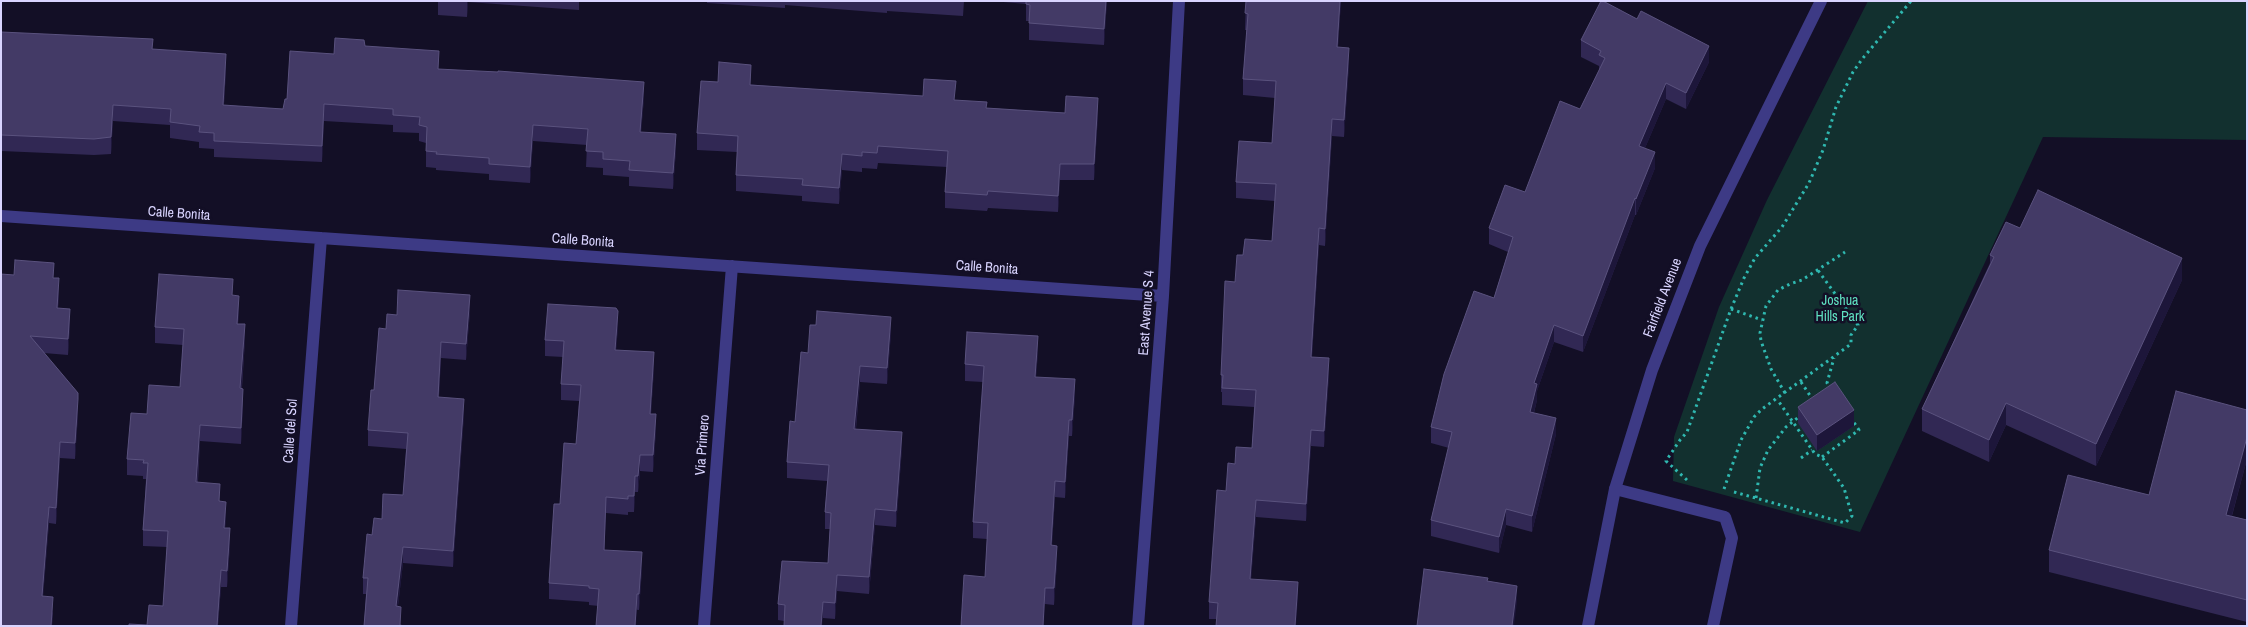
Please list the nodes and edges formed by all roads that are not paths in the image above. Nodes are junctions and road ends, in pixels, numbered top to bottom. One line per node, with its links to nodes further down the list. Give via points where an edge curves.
1 (1179, 1): 6 (street, East Avenue S 4)
2 (1821, 1): 7 (street, Fairfield Avenue, via 1700,246 1652,370)
3 (1, 216): 4 (street, Calle Bonita)
4 (320, 238): 5 (street, Calle Bonita); 8 (street, Calle del Sol)
5 (732, 266): 6 (street, Calle Bonita); 9 (street, Via Primero)
6 (1163, 296): 10 (street, East Avenue S 4)
7 (1615, 489): 11 (street, Fairfield Avenue); 12 (street, via 1725,517 1732,538)
8 (291, 626)
9 (704, 626)
10 (1138, 626)
11 (1588, 626)
12 (1713, 626)

